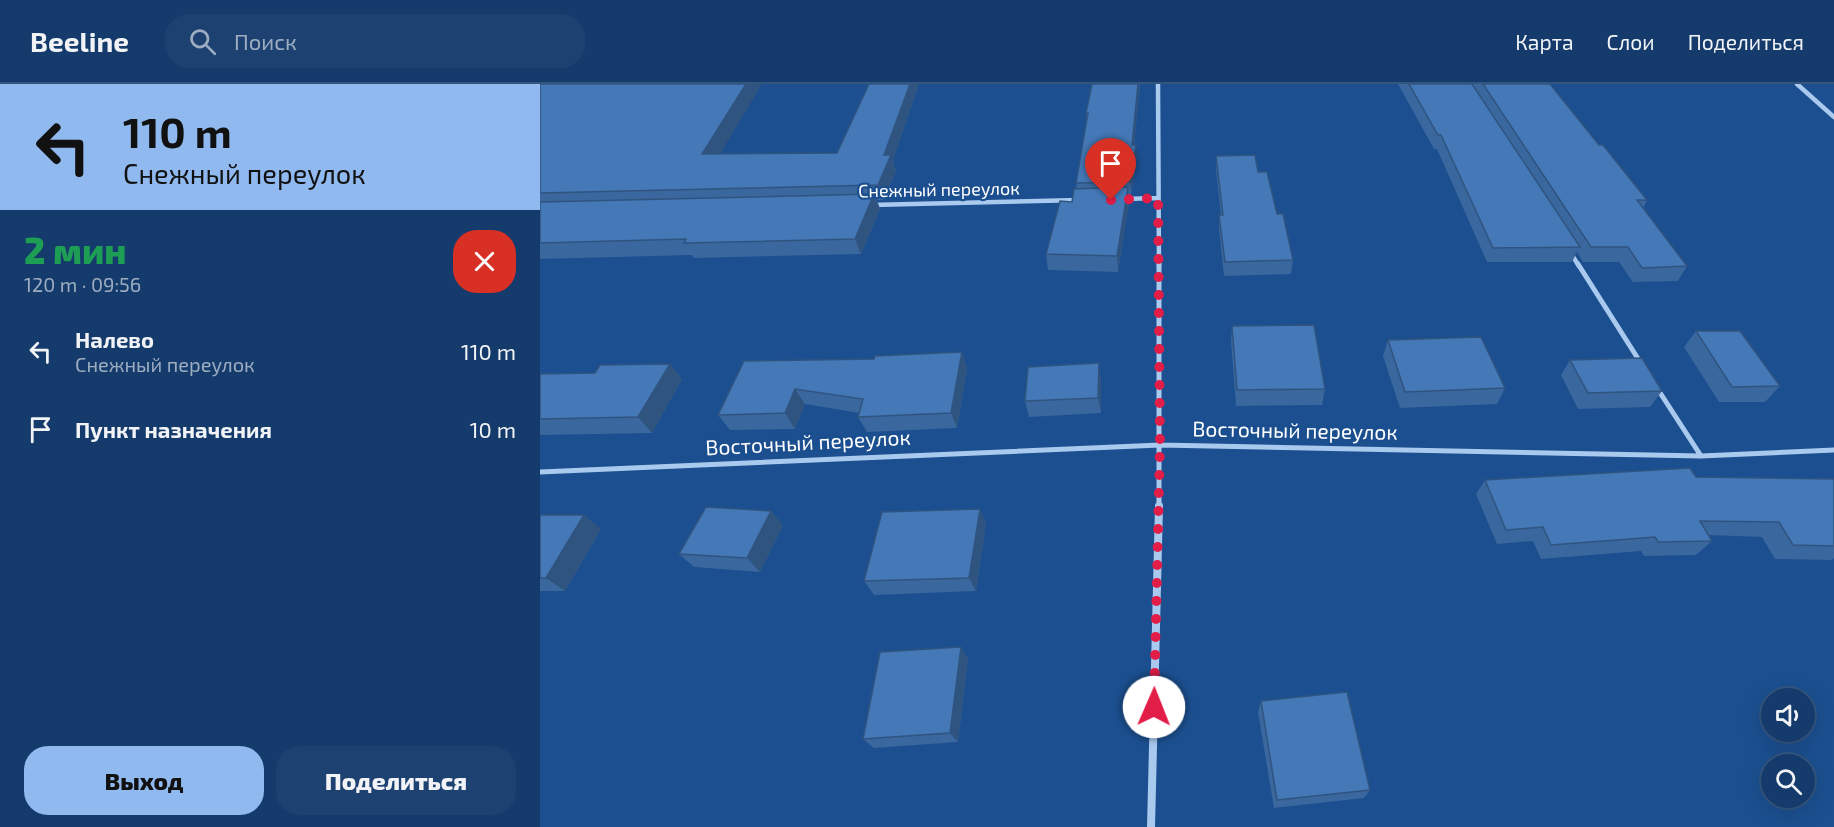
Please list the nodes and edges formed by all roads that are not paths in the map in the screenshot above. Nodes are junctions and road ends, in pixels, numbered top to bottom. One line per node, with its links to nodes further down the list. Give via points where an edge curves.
1 (1158, 84): 4 (street)
2 (1797, 84): 3 (street)
3 (1834, 117)
4 (1158, 198): 6 (street); 11 (street)
5 (1087, 200): 7 (street, Снежный переулок)
6 (1111, 200)
7 (861, 206)
8 (1566, 245): 9 (street)
9 (1649, 376)
10 (1656, 386): 13 (street)
11 (1160, 444): 13 (street, Восточный переулок); 14 (street, Восточный переулок); 15 (street)
12 (1834, 450): 13 (street, Восточный переулок)
13 (1701, 456)
14 (540, 472)
15 (1151, 827)

